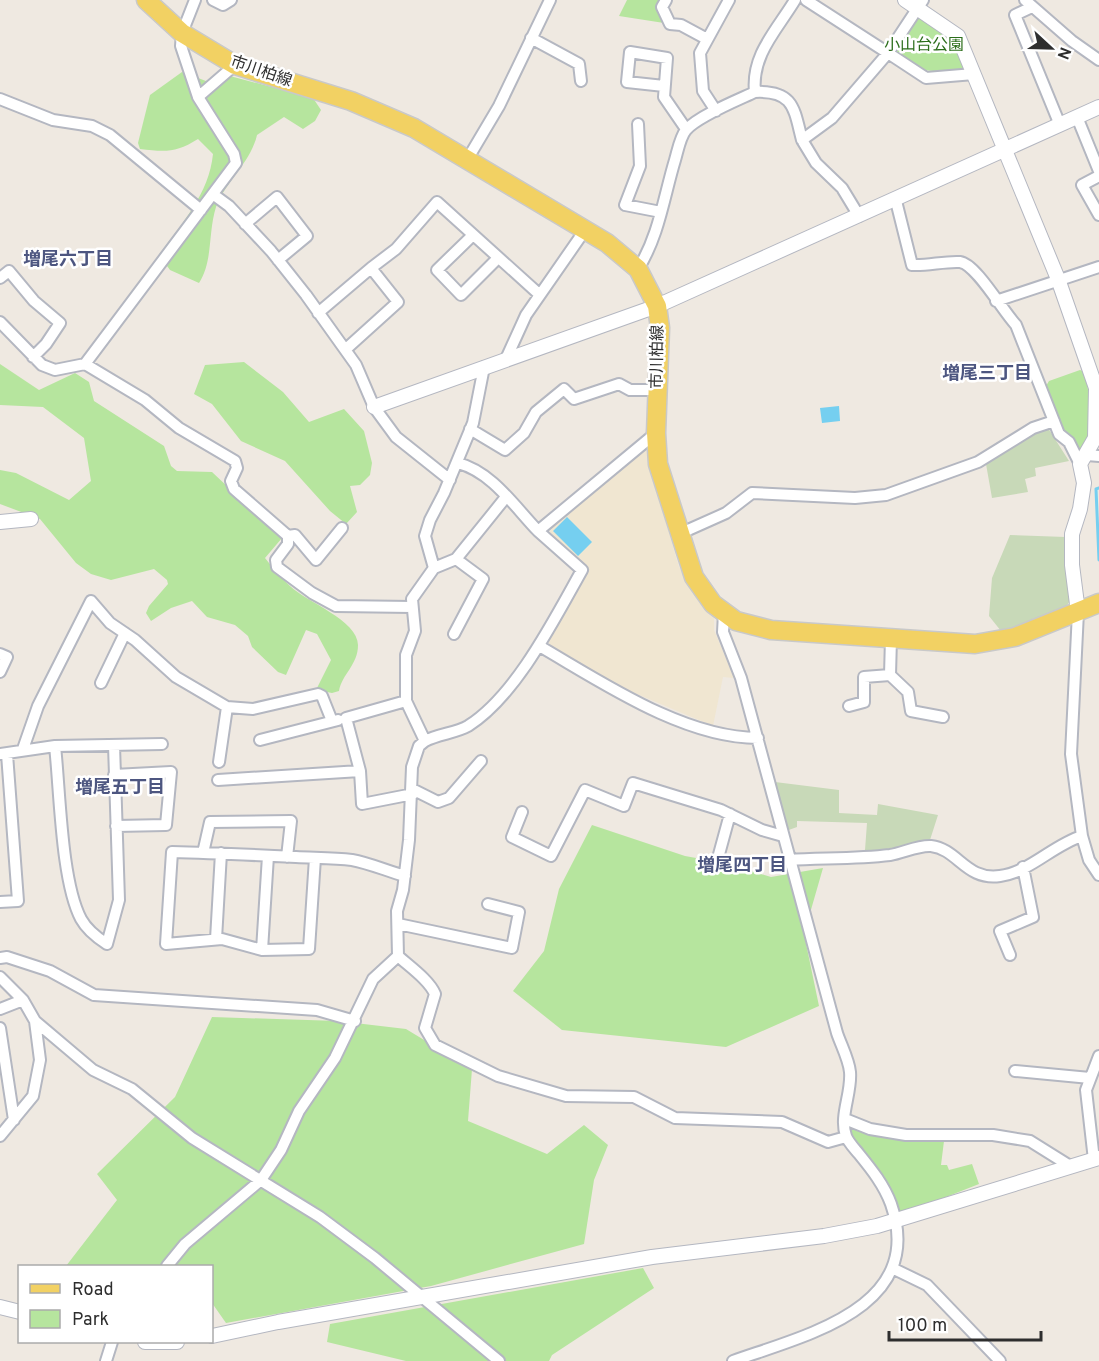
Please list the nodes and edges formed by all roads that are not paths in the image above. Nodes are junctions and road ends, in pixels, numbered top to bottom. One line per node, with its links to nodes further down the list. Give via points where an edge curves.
1 (146, 0): 13 (main road, 市川柏線)
2 (195, 0): 13 (street)
3 (213, 0): 4 (street, via 223,6)
4 (231, 0)
5 (550, 0): 14 (street)
6 (666, 0): 15 (street, via 662,8 670,24 681,25)
7 (729, 0): 15 (street)
8 (795, 0): 22 (street, via 759,58 753,75)
9 (806, 0): 16 (street)
10 (905, 0): 12 (street)
11 (1028, 3): 17 (street); 29 (street, via 1015,15)
12 (920, 4): 16 (street); 19 (street, via 958,36)
13 (182, 33): 18 (main road, 市川柏線); 23 (street, via 181,46)
14 (531, 38): 20 (street, via 579,64); 33 (street, via 499,106)
15 (707, 39): 26 (street, via 700,53 703,91)
16 (888, 53): 19 (street, via 926,78); 31 (street, via 832,118)
17 (1099, 60)
18 (235, 65): 23 (street); 33 (main road, 市川柏線, via 369,108)
19 (974, 74): 32 (street)
20 (581, 81)
21 (664, 86): 21 (street, via 667,58 630,52 627,82); 30 (street, via 664,97)
22 (755, 92): 26 (street); 31 (street, via 774,93 789,100)
23 (198, 97): 36 (street, via 236,163)
24 (0, 99): 38 (street, via 53,120 92,126 110,135)
25 (1099, 107): 27 (street)
26 (716, 111): 30 (street)
27 (1077, 117): 29 (street); 34 (street)
28 (638, 124): 39 (street, via 640,166 626,205)
29 (1060, 125): 32 (street)
30 (687, 129): 39 (street)
31 (802, 140): 41 (street)
32 (1005, 150): 37 (street); 51 (street)
33 (466, 160): 43 (main road, 市川柏線)
34 (1099, 171)
35 (1099, 176): 40 (street, via 1082,185)
36 (214, 195): 38 (street); 42 (street)
37 (896, 201): 41 (street); 53 (street, via 912,265 961,262 979,274)
38 (201, 210): 60 (street)
39 (661, 212): 49 (street)
40 (1099, 215)
41 (860, 216): 54 (street)
42 (245, 224): 46 (street); 46 (street, via 277,198 307,236)
43 (585, 230): 49 (main road, 市川柏線); 52 (street)
44 (473, 235): 45 (street); 45 (street, via 437,270 460,295); 48 (street, via 437,202 396,249)
45 (498, 258): 52 (street)
46 (278, 260): 55 (street)
47 (1099, 267): 51 (street)
48 (370, 268): 55 (street); 57 (street, via 398,302)
49 (638, 269): 54 (main road, 市川柏線)
50 (0, 278): 58 (street, via 9,271 34,301 60,323)
51 (1058, 279): 53 (street); 67 (street, via 1095,388 1095,438)
52 (540, 295): 59 (street)
53 (996, 301): 64 (street, via 1016,325)
54 (657, 306): 59 (street); 62 (main road, 市川柏線)
55 (318, 313): 57 (street)
56 (0, 322): 58 (street)
57 (346, 349): 63 (street)
58 (33, 357): 60 (street, via 55,370)
59 (506, 359): 61 (street)
60 (85, 364): 76 (street, via 235,461 237,468 231,481 234,489)
61 (484, 367): 63 (street); 65 (street)
62 (658, 390): 65 (street, via 630,390 619,384 574,399 564,389 536,412 524,433 505,450); 66 (main road, 市川柏線)
63 (374, 407): 69 (street, via 396,436)
64 (1054, 421): 67 (street, via 1059,434); 75 (street, via 1032,428 978,462 886,495 855,498 752,494 726,513)
65 (471, 429): 68 (street)
66 (656, 433): 74 (street); 75 (main road, 市川柏線, via 658,464)
67 (1089, 458): 81 (street, via 1072,534)
68 (458, 463): 69 (street); 70 (street, via 486,476)
69 (450, 480): 78 (street, via 425,536)
70 (506, 497): 74 (street); 77 (street)
71 (32, 519): 72 (street)
72 (0, 522)
73 (342, 528): 76 (street, via 316,560 295,535)
74 (538, 531): 86 (street, via 582,570)
75 (679, 534): 82 (main road, 市川柏線, via 694,577)
76 (288, 536): 80 (street, via 288,544 276,560 277,567 322,600 336,606)
77 (456, 559): 78 (street); 84 (street, via 483,579)
78 (434, 568): 80 (street, via 412,599)
79 (1099, 603): 81 (main road, 市川柏線)
80 (412, 607): 91 (street, via 415,631 406,655)
81 (1078, 612): 85 (main road, 市川柏線, via 992,642); 115 (street, via 1071,754)
82 (724, 613): 85 (main road, 市川柏線, via 751,627 771,630); 97 (street, via 723,632)
83 (125, 633): 90 (street); 93 (street, via 176,677); 103 (street, via 91,601 38,706)
84 (454, 634)
85 (891, 638): 89 (street)
86 (541, 647): 97 (street, via 618,692 682,721 730,736); 99 (street, via 490,708 467,727)
87 (0, 654): 88 (street, via 7,657)
88 (0, 672)
89 (890, 675): 92 (street, via 864,677 864,702); 94 (street, via 908,692 911,711)
90 (101, 683)
91 (406, 701): 95 (street); 99 (street)
92 (849, 706)
93 (227, 707): 96 (street, via 253,709 318,694); 105 (street)
94 (943, 717)
95 (346, 718): 96 (street); 107 (street)
96 (332, 721): 98 (street)
97 (758, 738): 114 (street)
98 (260, 740)
99 (425, 741): 110 (street, via 414,759)
100 (162, 744): 101 (street)
101 (114, 745): 102 (street); 108 (street)
102 (55, 746): 103 (street); 113 (street, via 69,881 82,920 89,931 107,944 119,900)
103 (23, 749): 104 (street)
104 (4, 754): 127 (street, via 18,901)
105 (219, 762)
106 (481, 762): 110 (street, via 449,798 438,802)
107 (360, 771): 109 (street); 110 (street, via 362,804)
108 (114, 775): 113 (street); 113 (street, via 171,772 166,825)
109 (218, 780)
110 (413, 792): 126 (street)
111 (522, 812): 112 (street, via 512,837 551,856 585,790 624,806 633,783)
112 (730, 814): 114 (street); 121 (street)
113 (116, 826)
114 (783, 836): 123 (street)
115 (1082, 836): 122 (street); 124 (street)
116 (203, 853): 117 (street); 119 (street, via 210,822 278,820 291,821); 130 (street, via 172,852 166,944)
117 (220, 853): 118 (street); 130 (street)
118 (268, 856): 119 (street); 131 (street)
119 (287, 857): 120 (street)
120 (315, 858): 126 (street, via 352,860); 131 (street, via 309,949)
121 (718, 858)
122 (1094, 858): 125 (street)
123 (789, 860): 124 (street, via 890,855 927,845 944,850 971,872 981,875 999,877); 144 (street, via 850,1072)
124 (1023, 867): 132 (street, via 1033,917 1000,931)
125 (1099, 875)
126 (405, 876): 129 (street)
127 (0, 902)
128 (488, 904): 129 (street, via 519,912 512,948)
129 (398, 924): 133 (street)
130 (216, 939): 131 (street)
131 (262, 950)
132 (1010, 955)
133 (398, 956): 139 (street, via 373,979); 147 (street, via 430,983 435,994 425,1028 435,1045 498,1076 566,1096 634,1097 675,1118 782,1122 828,1142)
134 (0, 958): 139 (street, via 50,971 94,996 317,1010)
135 (0, 977): 136 (street)
136 (23, 1000): 137 (street); 138 (street)
137 (0, 1009)
138 (35, 1021): 145 (street, via 40,1060 33,1096); 150 (street, via 93,1070 132,1089 192,1138)
139 (355, 1021): 150 (street)
140 (0, 1028): 145 (street)
141 (1099, 1056): 143 (street)
142 (1015, 1071): 143 (street)
143 (1090, 1078): 148 (street, via 1086,1090)
144 (844, 1119): 147 (street); 149 (street, via 870,1129 906,1135 993,1135 1030,1141)
145 (14, 1120): 146 (street)
146 (0, 1136)
147 (846, 1137): 151 (street, via 885,1189)
148 (1096, 1159): 149 (street)
149 (1070, 1166): 151 (street)
150 (261, 1180): 152 (street, via 185,1244); 154 (street, via 320,1217)
151 (896, 1221): 153 (street); 154 (street, via 824,1236 652,1257)
152 (168, 1265)
153 (894, 1269): 161 (street, via 877,1292 849,1314); 162 (street, via 927,1285)
154 (423, 1297): 157 (street); 160 (street)
155 (0, 1307): 156 (street)
156 (18, 1312)
157 (213, 1336)
158 (111, 1343): 159 (street)
159 (106, 1361)
160 (498, 1361)
161 (733, 1361)
162 (1000, 1361)

